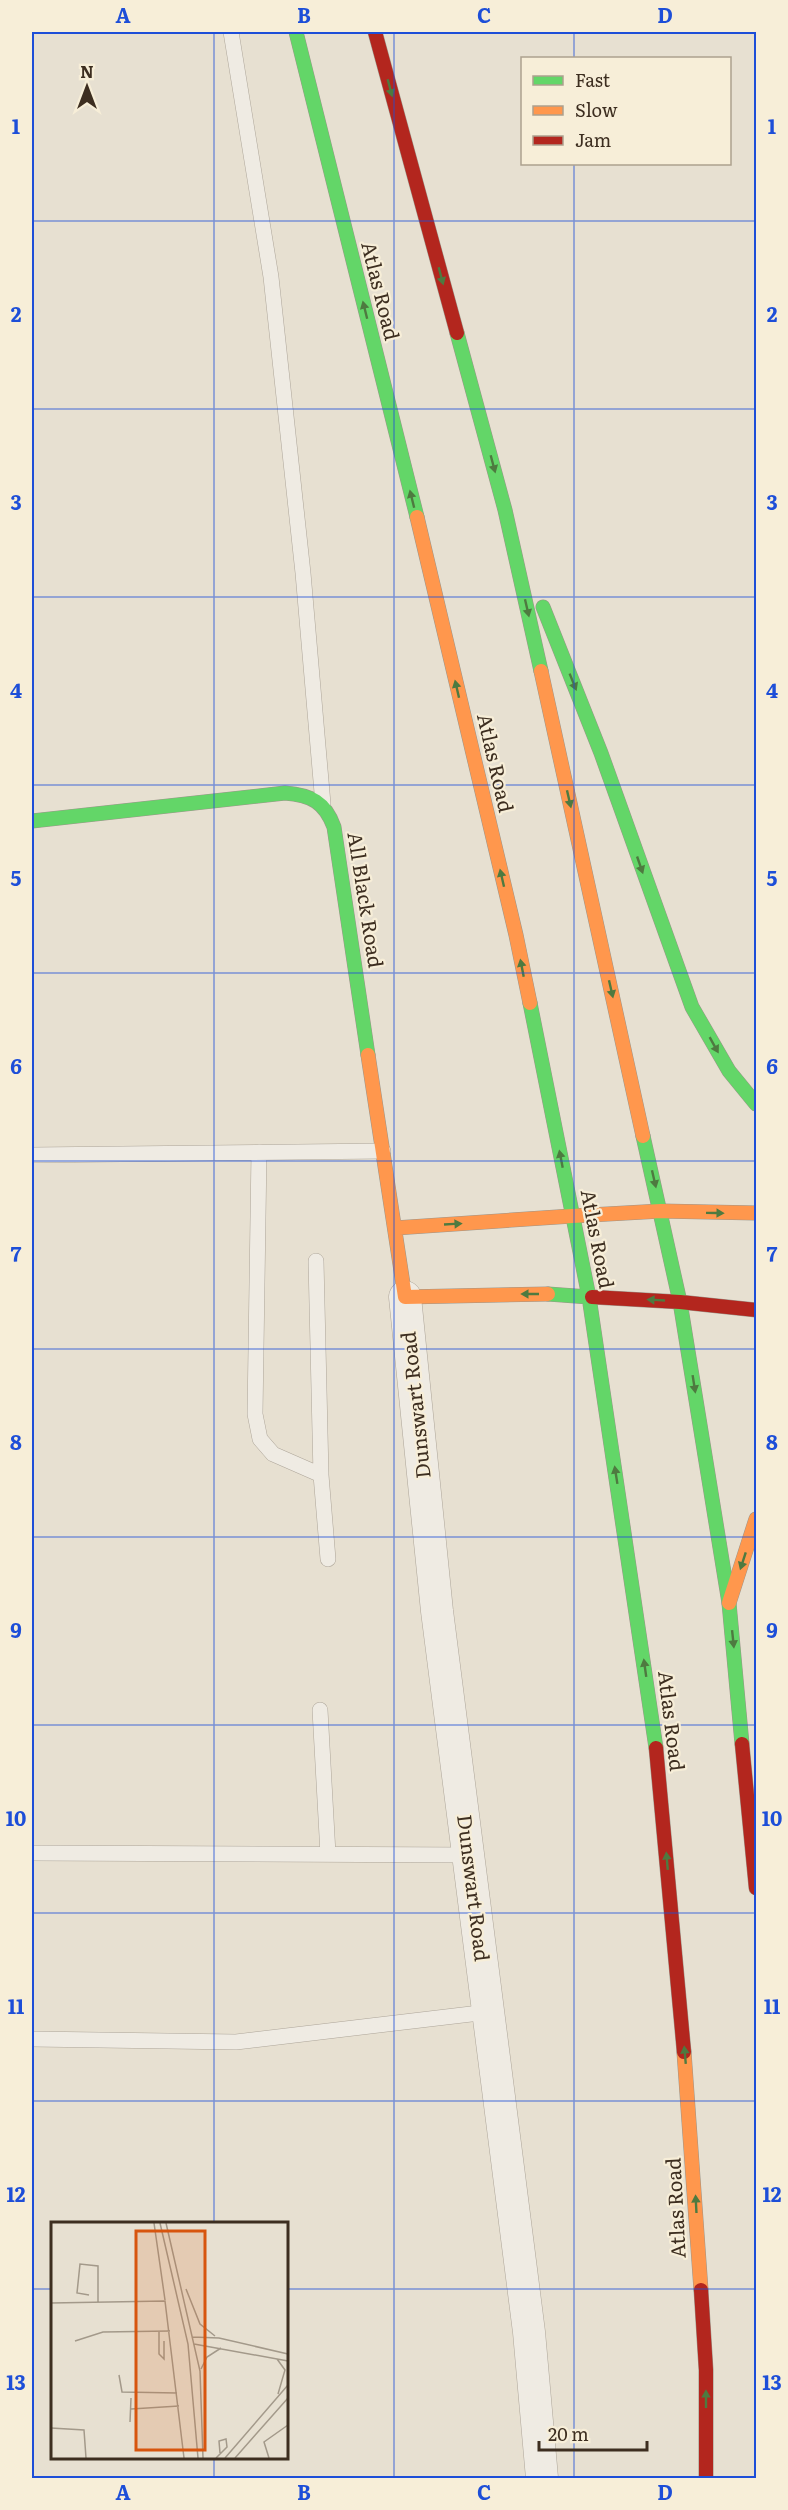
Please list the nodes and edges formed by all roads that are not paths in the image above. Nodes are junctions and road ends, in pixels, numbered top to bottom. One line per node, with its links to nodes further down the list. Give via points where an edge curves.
1 (231, 32): 5 (lane, via 271,277)
2 (296, 32): 13 (main road, Atlas Road, one-way to 2, via 513,924)
3 (375, 32): 4 (main road, one-way to 4)
4 (505, 510): 7 (main road, one-way to 7, via 601,753 692,1007 729,1071); 11 (main road, one-way to 11)
5 (323, 804): 6 (main road, via 302,793 285,793); 8 (main road, All Black Road, via 334,827)
6 (32, 820)
7 (756, 1104)
8 (383, 1151): 9 (lane); 14 (main road, All Black Road)
9 (259, 1152): 10 (lane); 20 (lane, via 255,1414 260,1439 273,1454)
10 (32, 1155)
11 (661, 1211): 12 (main road, one-way to 12); 13 (main road); 18 (main road)
12 (756, 1213)
13 (572, 1216): 14 (main road, one-way to 13); 17 (main road, Atlas Road)
14 (395, 1228): 16 (main road, All Black Road)
15 (316, 1261): 20 (lane)
16 (405, 1297): 17 (main road, one-way to 16); 27 (street, Dunswart Road, via 437,1611)
17 (589, 1297): 18 (main road, one-way to 17); 32 (main road, Atlas Road, one-way to 17, via 706,2370 690,2114 657,1751)
18 (680, 1302): 19 (main road); 23 (main road, one-way to 23)
19 (756, 1310)
20 (321, 1475): 22 (lane)
21 (756, 1519): 23 (main road, one-way to 23)
22 (327, 1559)
23 (729, 1603): 28 (main road, one-way to 28)
24 (320, 1710): 26 (lane)
25 (32, 1852): 26 (lane)
26 (327, 1854): 27 (lane)
27 (469, 1855): 29 (street, Dunswart Road)
28 (756, 1888)
29 (488, 2012): 30 (lane, via 236,2042); 31 (street, Dunswart Road, via 529,2332)
30 (32, 2039)
31 (542, 2478)
32 (706, 2478)

